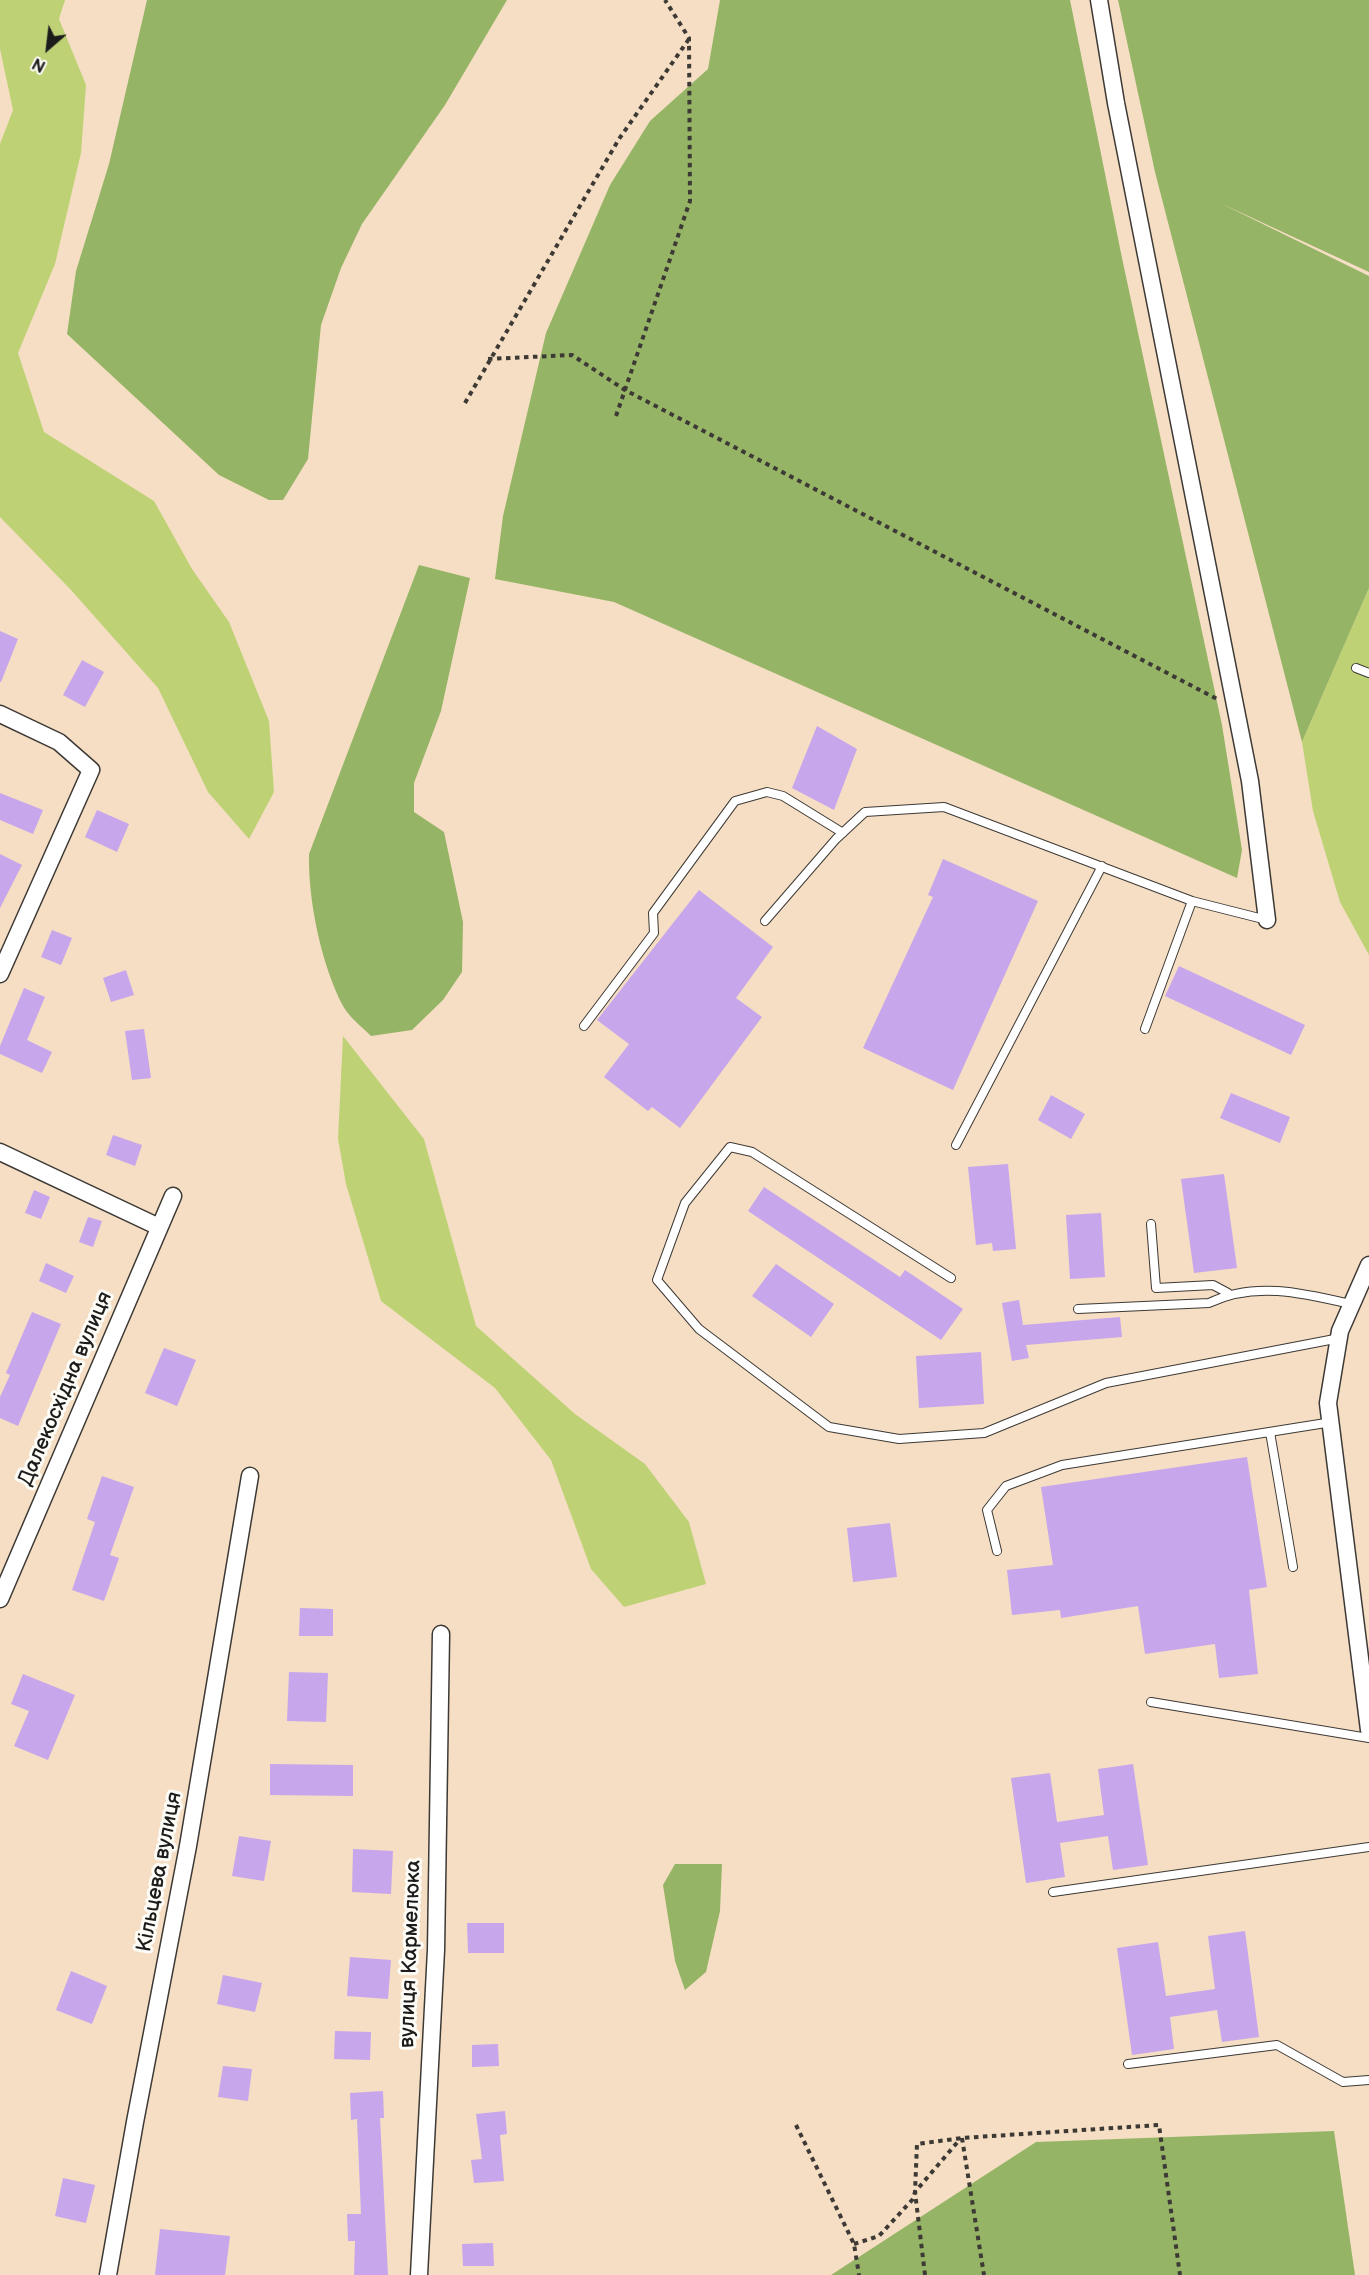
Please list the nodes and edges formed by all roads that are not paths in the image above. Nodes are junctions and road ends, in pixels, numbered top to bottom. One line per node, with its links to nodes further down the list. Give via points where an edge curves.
1 (1099, 0): 8 (street, via 1251,781)
2 (1356, 668): 3 (lane)
3 (1369, 673)
4 (0, 714): 10 (street, via 59,742 91,770)
5 (843, 833): 6 (lane, via 865,812 944,807); 9 (lane); 11 (lane, via 783,796 767,792 735,801 653,912 654,933)
6 (1102, 866): 7 (lane); 13 (lane)
7 (1192, 901): 8 (lane); 12 (lane)
8 (1267, 920)
9 (765, 921)
10 (0, 974)
11 (584, 1026)
12 (1145, 1029)
13 (956, 1145)
14 (0, 1152): 17 (street)
15 (173, 1196): 17 (street, Далекосхідна вулиця)
16 (1151, 1224): 20 (lane, via 1156,1288 1213,1285)
17 (159, 1227): 28 (street, Далекосхідна вулиця)
18 (1369, 1265): 21 (street)
19 (951, 1278): 23 (lane, via 752,1152 730,1147 685,1203 657,1280 699,1329 829,1427 899,1439 984,1433 1106,1383)
20 (1228, 1293): 21 (lane, via 1286,1290); 22 (lane, via 1209,1303)
21 (1350, 1304): 23 (street)
22 (1078, 1309)
23 (1341, 1338): 24 (street, via 1328,1403)
24 (1331, 1422): 25 (lane); 33 (street)
25 (1270, 1432): 27 (lane, via 1062,1465 1006,1486 987,1510); 29 (lane)
26 (250, 1476): 39 (street, Кільцева вулиця, via 188,1846)
27 (997, 1551)
28 (6, 1567): 30 (street, Далекосхідна вулиця)
29 (1293, 1567)
30 (0, 1599)
31 (441, 1634): 40 (street, вулиця Кармелюка, via 436,1950)
32 (1151, 1702): 34 (lane)
33 (1369, 1730)
34 (1369, 1738)
35 (1369, 1847): 36 (lane)
36 (1053, 1892)
37 (1128, 2064): 38 (lane, via 1277,2045 1343,2082)
38 (1369, 2080)
39 (108, 2275)
40 (419, 2275)

